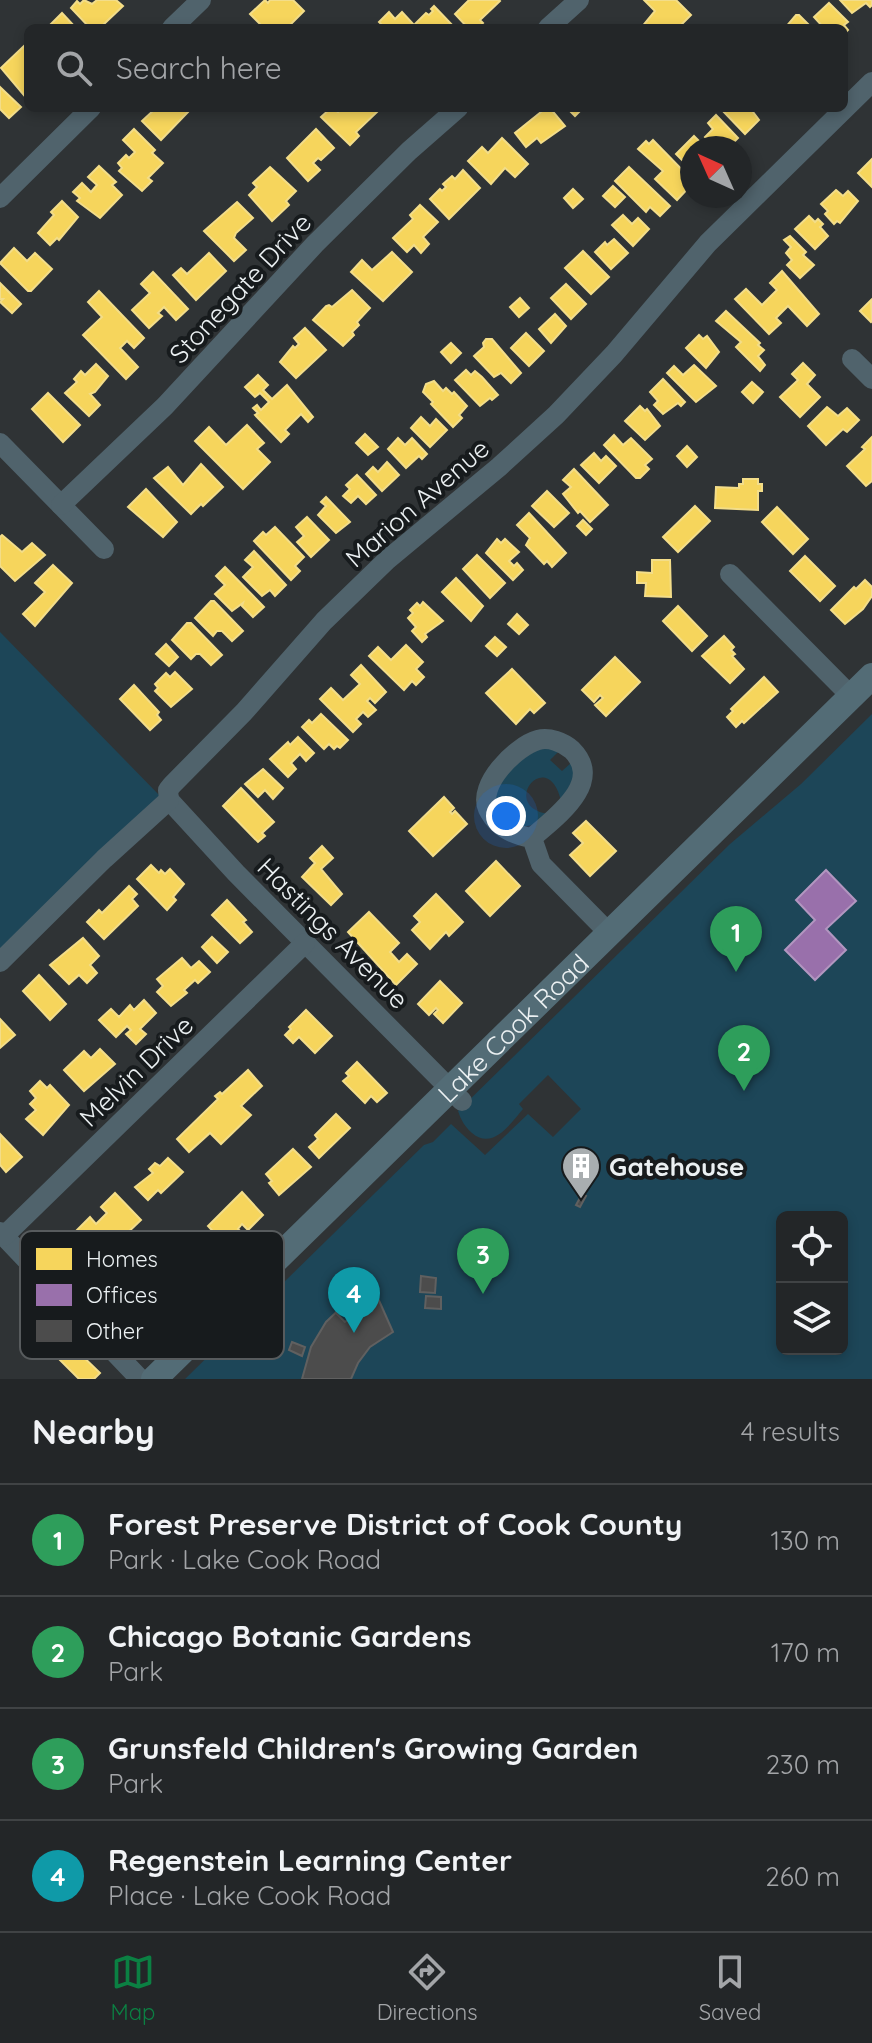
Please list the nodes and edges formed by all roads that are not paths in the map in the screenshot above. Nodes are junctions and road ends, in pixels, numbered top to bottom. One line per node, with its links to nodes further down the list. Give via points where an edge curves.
1 (201, 0): 3 (street)
2 (579, 0): 4 (street)
3 (176, 24)
4 (552, 24)
5 (872, 82): 6 (street, Marion Avenue)
6 (848, 106)
7 (87, 112): 10 (street)
8 (453, 112): 14 (street, Stonegate Drive, via 315,244 165,406)
9 (841, 112): 19 (street, Marion Avenue, via 700,251 556,415 324,621 172,785)
10 (0, 198)
11 (852, 359): 12 (street)
12 (872, 379)
13 (0, 443): 14 (street)
14 (61, 505): 15 (street)
15 (104, 549)
16 (730, 574): 18 (street)
17 (872, 676): 18 (main road, Lake Cook Road)
18 (861, 697): 21 (main road, Lake Cook Road); 24 (main road, Lake Cook Road)
19 (169, 800): 22 (street, Hastings Avenue); 23 (street, Marion Avenue)
20 (532, 838): 20 (street, via 498,822 485,801 486,790 526,745 546,739 572,751 583,777 576,797); 21 (street, via 541,864)
21 (610, 934): 24 (main road, Lake Cook Road)
22 (305, 943): 24 (street, Hastings Avenue); 25 (street, Melvin Drive)
23 (0, 962)
24 (456, 1095): 27 (main road, Lake Cook Road); 28 (main road, Lake Cook Road)
25 (2, 1234): 26 (street)
26 (20, 1253)
27 (284, 1257)
28 (284, 1270)
29 (121, 1359): 32 (street)
30 (175, 1359): 33 (main road, Lake Cook Road)
31 (197, 1359): 34 (main road, Lake Cook Road)
32 (140, 1379)
33 (154, 1379)
34 (177, 1379)

